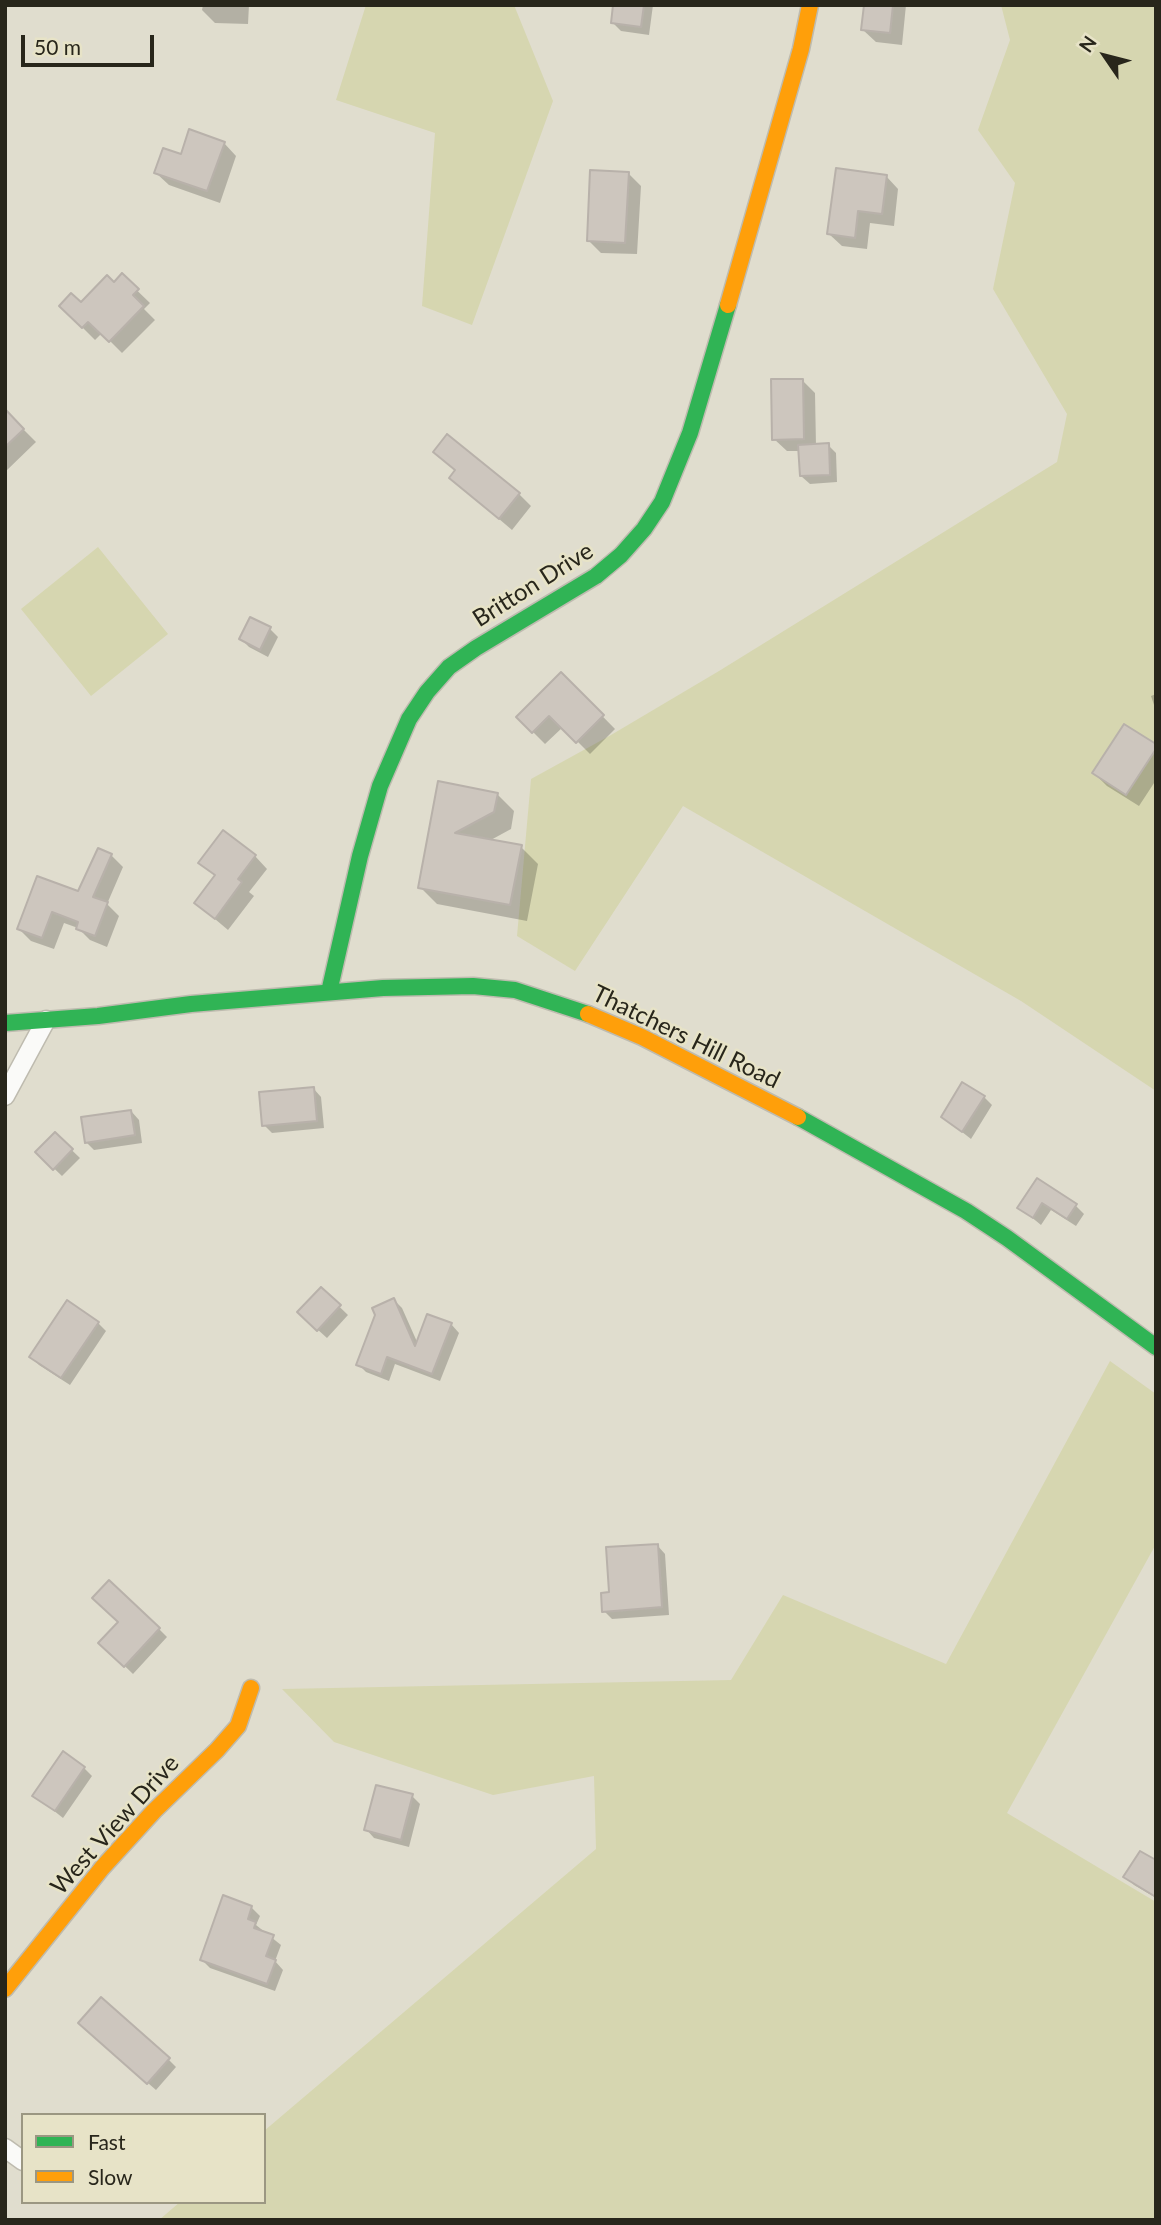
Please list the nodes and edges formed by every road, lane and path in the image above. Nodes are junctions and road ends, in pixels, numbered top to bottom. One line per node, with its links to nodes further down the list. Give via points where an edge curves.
1 (810, 5): 2 (street, Britton Drive, via 802,49 713,360 662,502 621,555 596,576 475,648 449,667 427,692 409,719 380,786)
2 (329, 992): 3 (street, Thatchers Hill Road); 6 (street, Thatchers Hill Road, via 473,986 505,989 600,1018 827,1132 966,1211)
3 (46, 1020): 4 (street, Thatchers Hill Road); 5 (street)
4 (5, 1023)
5 (5, 1096)
6 (1156, 1348)
7 (251, 1688): 8 (street, West View Drive, via 238,1726 102,1868)
8 (5, 1989)
9 (5, 2148): 10 (street)
10 (21, 2160)

